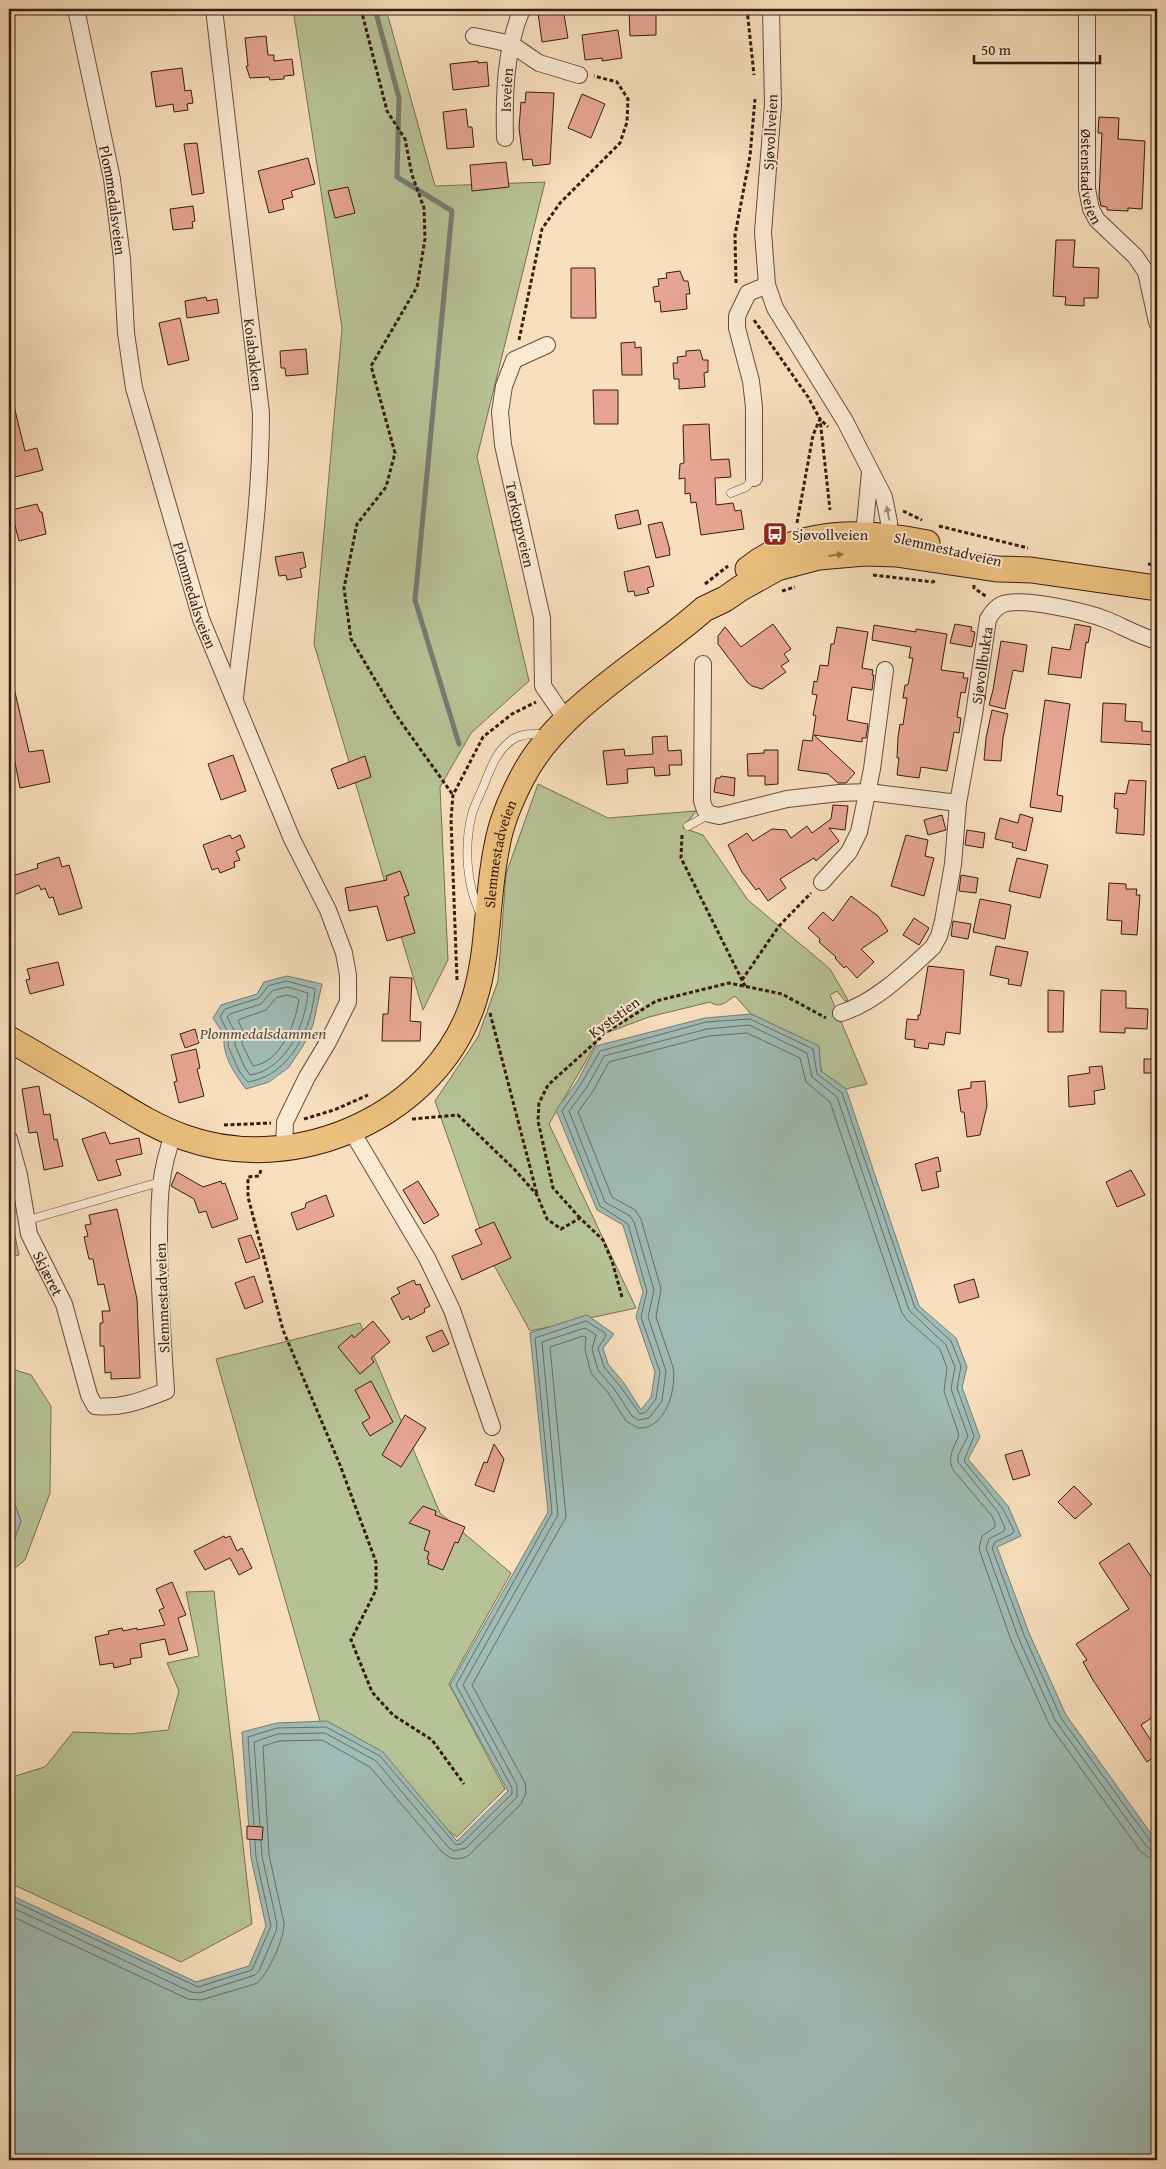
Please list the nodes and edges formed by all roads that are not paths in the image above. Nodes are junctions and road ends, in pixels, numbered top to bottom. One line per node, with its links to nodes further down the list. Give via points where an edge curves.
1 (76, 9): 21 (street, Plommedalsveien, via 112,180 134,388 201,619)
2 (214, 9): 21 (street, Koiabakken, via 261,413 261,467 255,539)
3 (522, 9): 7 (street, Isveien)
4 (771, 9): 10 (street, Sjøvollveien, via 773,105 763,232)
5 (1087, 9): 11 (street, Østenstadveien, via 1088,189 1091,209 1097,220 1135,256 1146,272)
6 (474, 36): 7 (street)
7 (511, 44): 8 (street, via 538,63); 9 (street, Isveien, via 504,96)
8 (578, 75)
9 (505, 138)
10 (767, 285): 13 (street, Sjøvollveien, via 775,308 845,421); 14 (street, via 748,293 737,316 754,407)
11 (1157, 322)
12 (547, 345): 22 (street, Tørkoppveien, via 514,360 504,386 500,412 503,446 542,618 543,686)
13 (870, 473): 16 (street); 16 (street, Sjøvollveien, one-way to 13, via 888,510)
14 (754, 478): 15 (lane, via 746,488)
15 (731, 493)
16 (874, 549): 17 (main road, Slemmestadveien, via 999,559 1030,570); 22 (main road, Slemmestadveien, via 787,565 707,607 626,670)
17 (1157, 588)
18 (1157, 641): 24 (street, Sjøvollbukta, via 1087,613 1020,602 1000,606 988,619)
19 (703, 664): 25 (street, via 702,801)
20 (885, 670): 23 (street)
21 (235, 699): 34 (street, Plommedalsveien, via 292,839 328,910 344,953 348,975 349,992 344,1011 307,1076)
22 (561, 727): 28 (main road, Slemmestadveien, via 529,766 507,811 496,847); 28 (lane, via 515,738 496,756 472,815 468,845 469,877 474,902)
23 (868, 792): 24 (street); 25 (street, via 787,799 723,816); 27 (street, via 855,843)
24 (958, 803): 29 (street, Sjøvollbukta, via 952,864 936,943 872,998)
25 (710, 814): 26 (lane)
26 (688, 826)
27 (822, 882)
28 (486, 927): 31 (main road, Slemmestadveien, via 474,1001 451,1047 436,1068 392,1109)
29 (841, 1013)
30 (9, 1039): 32 (main road, Slemmestadveien, via 142,1118)
31 (351, 1130): 34 (main road, Slemmestadveien, via 315,1142); 39 (street, via 427,1258 452,1310)
32 (174, 1133): 34 (main road, Slemmestadveien, via 215,1146); 35 (street, Slemmestadveien)
33 (9, 1139): 36 (street, Skjæret)
34 (274, 1149)
35 (160, 1182): 37 (lane); 38 (street, Slemmestadveien, via 159,1265 166,1391 110,1408)
36 (16, 1195): 37 (street, Skjæret)
37 (28, 1220): 38 (street, Skjæret, via 29,1234 64,1304)
38 (95, 1406)
39 (492, 1427)

